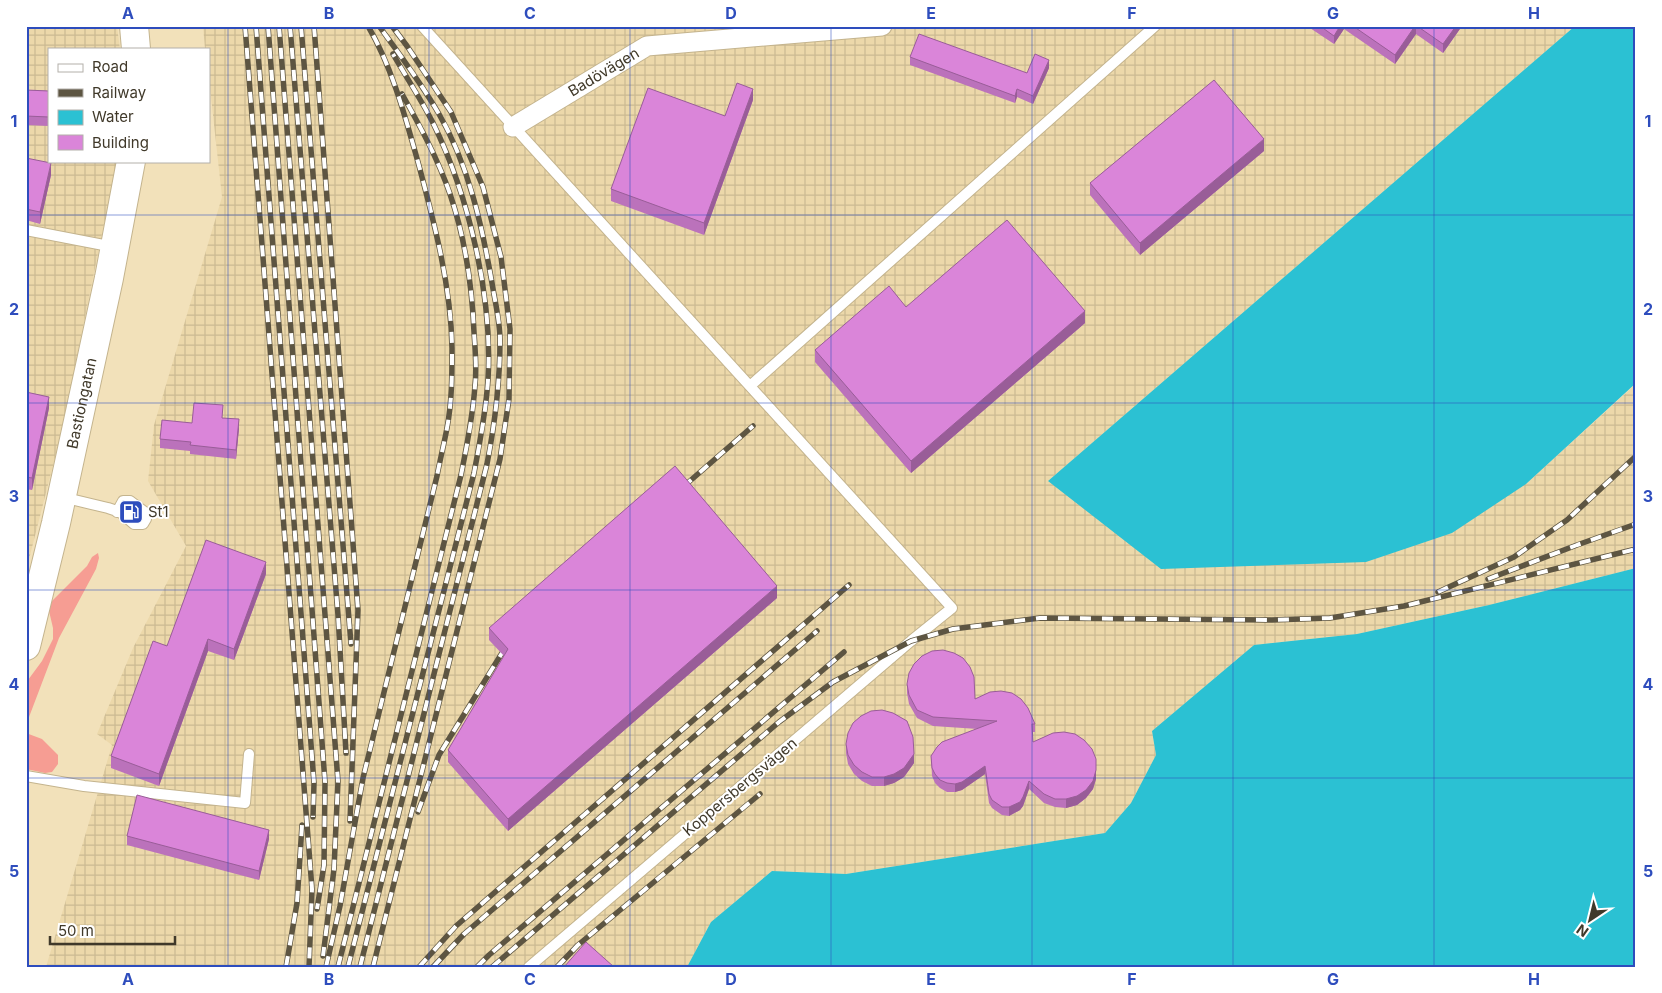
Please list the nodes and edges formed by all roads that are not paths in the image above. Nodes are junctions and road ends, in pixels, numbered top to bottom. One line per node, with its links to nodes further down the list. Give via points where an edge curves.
1 (134, 26): 5 (main road)
2 (422, 26): 6 (lane)
3 (882, 26): 6 (street, Badövägen, via 647,46)
4 (1155, 26): 10 (lane)
5 (136, 48)
6 (513, 127): 10 (lane)
7 (131, 162): 9 (main road, Bastiongatan)
8 (26, 230): 9 (lane)
9 (115, 248): 11 (main road, Bastiongatan)
10 (750, 386): 16 (lane, Koppersbergsvägen, via 952,608)
11 (61, 496): 12 (lane); 13 (main road, Bastiongatan)
12 (118, 512)
13 (26, 646)
14 (249, 754): 15 (lane, via 245,803 84,786)
15 (26, 776)
16 (529, 967)

